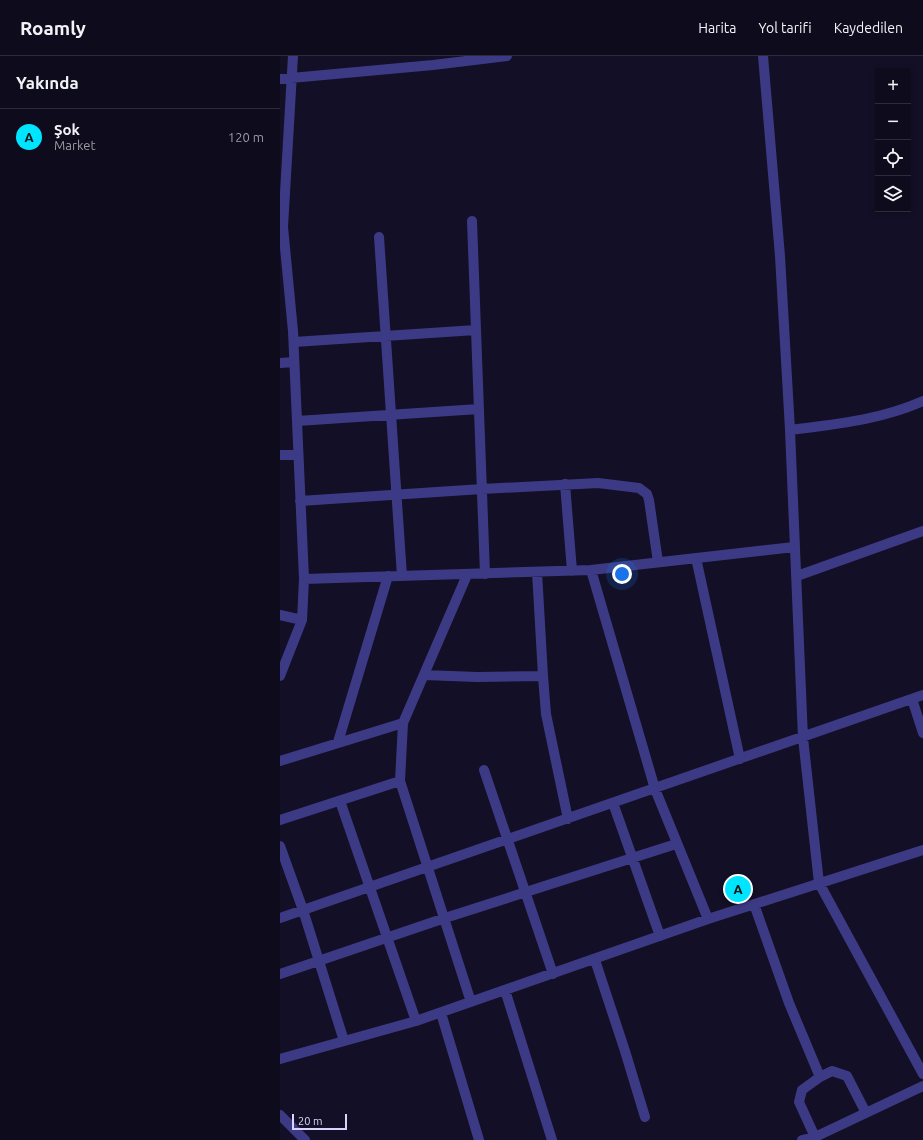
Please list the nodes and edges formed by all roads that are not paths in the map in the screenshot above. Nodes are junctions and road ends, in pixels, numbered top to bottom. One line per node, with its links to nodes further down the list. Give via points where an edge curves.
1 (293, 56): 4 (street)
2 (507, 56): 4 (street)
3 (763, 56): 18 (street, via 780,256)
4 (291, 78): 5 (street); 7 (street)
5 (280, 80)
6 (472, 221): 9 (street)
7 (282, 227): 11 (street)
8 (379, 237): 10 (street)
9 (476, 330): 10 (street); 15 (street)
10 (386, 336): 11 (street); 16 (street)
11 (294, 342): 12 (street)
12 (294, 362): 13 (street); 17 (street)
13 (280, 363)
14 (923, 401): 18 (street, via 869,419)
15 (479, 409): 16 (street); 22 (street)
16 (391, 415): 17 (street); 23 (street)
17 (297, 421): 20 (street)
18 (790, 430): 26 (street)
19 (280, 455): 20 (street)
20 (298, 455): 24 (street)
21 (565, 484): 22 (street); 28 (street, via 598,483 639,488 643,491 649,500); 30 (street)
22 (482, 489): 23 (street); 32 (street)
23 (397, 496): 24 (street); 35 (street)
24 (300, 502): 37 (street)
25 (923, 531): 36 (street)
26 (794, 547): 27 (street); 36 (street)
27 (696, 558): 28 (street); 49 (street)
28 (658, 562): 29 (street)
29 (591, 570): 30 (street); 53 (street)
30 (572, 571): 31 (street)
31 (537, 572): 32 (street); 42 (street)
32 (485, 574): 33 (street)
33 (468, 575): 35 (street); 40 (street)
34 (388, 576): 35 (street); 37 (street); 48 (street)
35 (402, 576)
36 (797, 576): 47 (street)
37 (304, 579): 39 (street)
38 (280, 615): 39 (street)
39 (302, 620): 41 (street)
40 (424, 675): 42 (street); 45 (street)
41 (280, 676)
42 (543, 676): 56 (street, via 546,714)
43 (923, 695): 44 (street)
44 (912, 699): 46 (street); 47 (street)
45 (403, 723): 48 (street); 52 (street)
46 (923, 733)
47 (803, 738): 49 (street); 64 (street)
48 (338, 742): 50 (street)
49 (740, 759): 53 (street)
50 (280, 761)
51 (484, 770): 58 (street)
52 (400, 781): 54 (street); 63 (street)
53 (655, 789): 55 (street); 59 (street)
54 (340, 801): 57 (street); 65 (street)
55 (613, 803): 56 (street); 62 (street)
56 (568, 819): 58 (street)
57 (280, 820)
58 (507, 840): 63 (street); 66 (street)
59 (676, 844): 62 (street); 71 (street)
60 (280, 846): 68 (street)
61 (923, 850): 64 (street)
62 (632, 858): 66 (street); 72 (street)
63 (428, 867): 65 (street); 70 (street)
64 (819, 883): 67 (street); 84 (street)
65 (370, 886): 68 (street); 73 (street)
66 (525, 892): 70 (street); 77 (street)
67 (754, 904): 71 (street); 85 (street, via 789,1003)
68 (303, 910): 69 (street); 75 (street)
69 (280, 918)
70 (445, 918): 73 (street); 79 (street)
71 (708, 919): 72 (street)
72 (660, 936): 74 (street)
73 (388, 937): 75 (street); 81 (street)
74 (595, 960): 77 (street); 89 (street)
75 (319, 961): 76 (street); 82 (street)
76 (280, 974)
77 (553, 974): 78 (street)
78 (505, 990): 79 (street); 93 (street)
79 (471, 1002): 80 (street)
80 (441, 1013): 81 (street); 92 (street)
81 (416, 1022): 82 (street)
82 (344, 1041): 83 (street)
83 (281, 1056)
84 (922, 1070)
85 (820, 1077): 87 (street, via 832,1071 847,1076); 90 (street, via 802,1090 799,1102)
86 (923, 1086): 87 (street)
87 (866, 1113): 90 (street)
88 (280, 1115): 91 (street)
89 (644, 1117)
90 (816, 1137): 94 (street)
91 (305, 1140)
92 (479, 1140)
93 (552, 1140)
94 (802, 1140)

